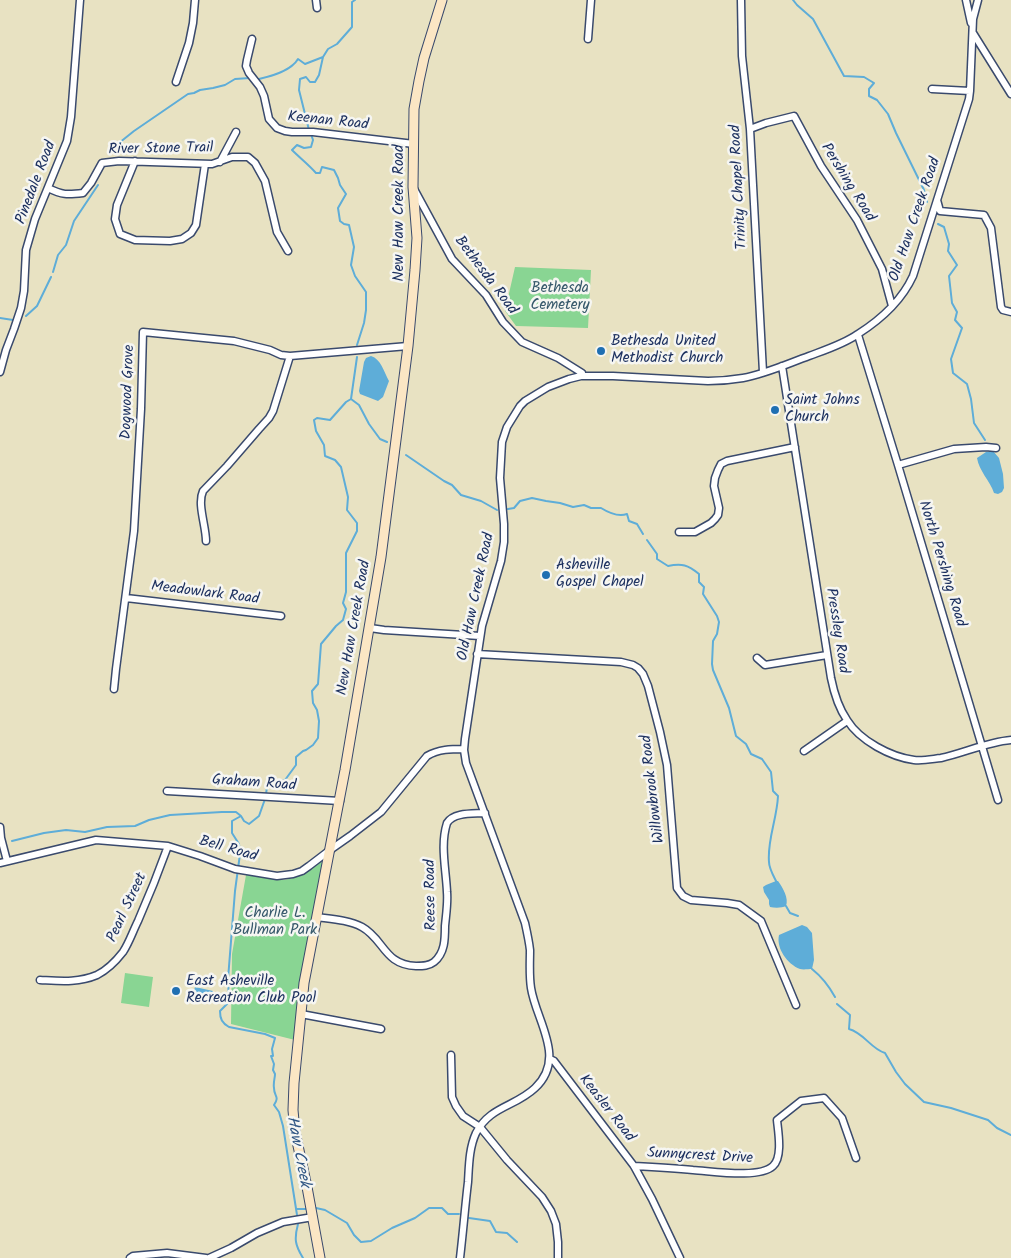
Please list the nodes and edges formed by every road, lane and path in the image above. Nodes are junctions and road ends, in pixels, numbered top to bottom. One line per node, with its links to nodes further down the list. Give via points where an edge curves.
1 (80, 0): 24 (street, Pinedale Road, via 67,141)
2 (195, 0): 13 (street, via 189,43)
3 (316, 0): 9 (street)
4 (442, 0): 19 (street, New Haw Creek Road, via 416,94)
5 (591, 0): 11 (street)
6 (742, 0): 17 (street, Trinity Chapel Road, via 742,56)
7 (966, 0): 10 (street)
8 (978, 0): 10 (street, Old Haw Creek Road)
9 (317, 8)
10 (973, 32): 15 (street, Old Haw Creek Road); 16 (street)
11 (588, 38)
12 (252, 39): 19 (street, Keenan Road, via 246,66 264,96 267,113 277,128)
13 (176, 82)
14 (932, 88): 15 (street)
15 (970, 90): 25 (street, Old Haw Creek Road)
16 (1011, 94)
17 (750, 129): 27 (street, Pershing Road, via 794,116 874,252); 34 (street, Trinity Chapel Road)
18 (236, 132): 21 (street)
19 (414, 144): 23 (street, New Haw Creek Road)
20 (135, 162): 22 (street, River Stone Trail); 22 (street, via 117,205 115,219 120,234 135,240 170,241 182,240 196,224); 24 (street, River Stone Trail, via 102,163 82,193 69,195)
21 (220, 162): 22 (street, River Stone Trail); 26 (street, River Stone Trail, via 232,157 248,157 255,163 265,181 277,232)
22 (206, 164)
23 (413, 187): 30 (street, New Haw Creek Road, via 416,256); 35 (street, Bethesda Road, via 452,259 486,295 503,322 522,342 558,359 582,373)
24 (48, 188): 33 (street, Pinedale Road, via 26,250 21,308)
25 (937, 200): 27 (street, Old Haw Creek Road, via 913,276); 28 (street, via 940,210 984,215 991,228 1001,307)
26 (288, 251)
27 (892, 306): 29 (street, Old Haw Creek Road)
28 (1011, 312)
29 (858, 335): 32 (street, Old Haw Creek Road); 38 (street, North Pershing Road)
30 (408, 346): 31 (street, Dogwood Grove); 43 (street, New Haw Creek Road)
31 (290, 356): 40 (street, via 269,418 202,491 200,500); 41 (street, Dogwood Grove, via 234,341 144,332 136,503)
32 (782, 366): 34 (street, Old Haw Creek Road); 36 (street, Pressley Road)
33 (0, 372)
34 (763, 372): 35 (street, Old Haw Creek Road, via 722,381)
35 (581, 376): 44 (street, Old Haw Creek Road, via 548,387 525,401 505,432 500,473 504,540)
36 (795, 448): 39 (street, via 721,464 714,486 718,515 695,532); 46 (street, Pressley Road)
37 (996, 448): 38 (street, via 954,449)
38 (898, 465): 51 (street, North Pershing Road)
39 (679, 532)
40 (206, 541)
41 (126, 598): 42 (street, Meadowlark Road); 48 (street, Dogwood Grove)
42 (281, 616)
43 (370, 628): 44 (street); 56 (street, New Haw Creek Road)
44 (480, 636): 45 (street, Old Haw Creek Road)
45 (477, 654): 52 (street, Old Haw Creek Road); 64 (street, Willowbrook Road, via 621,662 638,668 648,686 665,754 678,888 690,900 739,905 761,921)
46 (827, 655): 47 (street, via 765,665); 49 (street, Pressley Road, via 835,695)
47 (756, 658)
48 (114, 689)
49 (847, 722): 51 (street, Pressley Road, via 866,741 908,759 927,760); 53 (street)
50 (1011, 740): 51 (street, Pressley Road)
51 (982, 746): 55 (street, North Pershing Road)
52 (464, 749): 57 (street, Old Haw Creek Road); 60 (street, Bell Road, via 443,750 427,756 381,812)
53 (804, 751)
54 (167, 791): 56 (street, Graham Road)
55 (998, 800)
56 (340, 801): 60 (street, New Haw Creek Road)
57 (485, 813): 62 (street, Reese Road, via 455,816 447,823 443,847 447,893 445,939 442,952 433,963 424,966 405,964 392,958 361,926); 68 (street, Old Haw Creek Road, via 525,923 530,949 531,989)
58 (0, 827): 61 (street)
59 (168, 846): 60 (street, Bell Road, via 238,869 277,876 302,871); 61 (street, Bell Road, via 96,840); 63 (street, Pearl Street, via 135,928 113,963 82,980)
60 (330, 850): 62 (street, New Haw Creek Road)
61 (4, 862)
62 (317, 917): 65 (street, New Haw Creek Road)
63 (40, 980)
64 (796, 1005)
65 (301, 1014): 66 (street); 72 (street, New Haw Creek Road, via 293,1110)
66 (381, 1029)
67 (451, 1055): 69 (street, via 452,1097 462,1116)
68 (550, 1059): 69 (street, via 536,1087 492,1114); 71 (street, Keasler Road)
69 (480, 1127): 76 (street, via 470,1156); 77 (street, via 551,1211 556,1224)
70 (856, 1158): 71 (street, Sunnycrest Drive, via 842,1118 824,1098 800,1101 778,1120 780,1147 776,1161 760,1172 728,1174)
71 (634, 1166): 78 (street, Keasler Road)
72 (313, 1217): 74 (street, via 283,1222 257,1232); 75 (street, New Haw Creek Road)
73 (130, 1258): 74 (street, via 167,1252)
74 (207, 1258)
75 (320, 1258)
76 (460, 1258)
77 (558, 1258)
78 (680, 1258)

